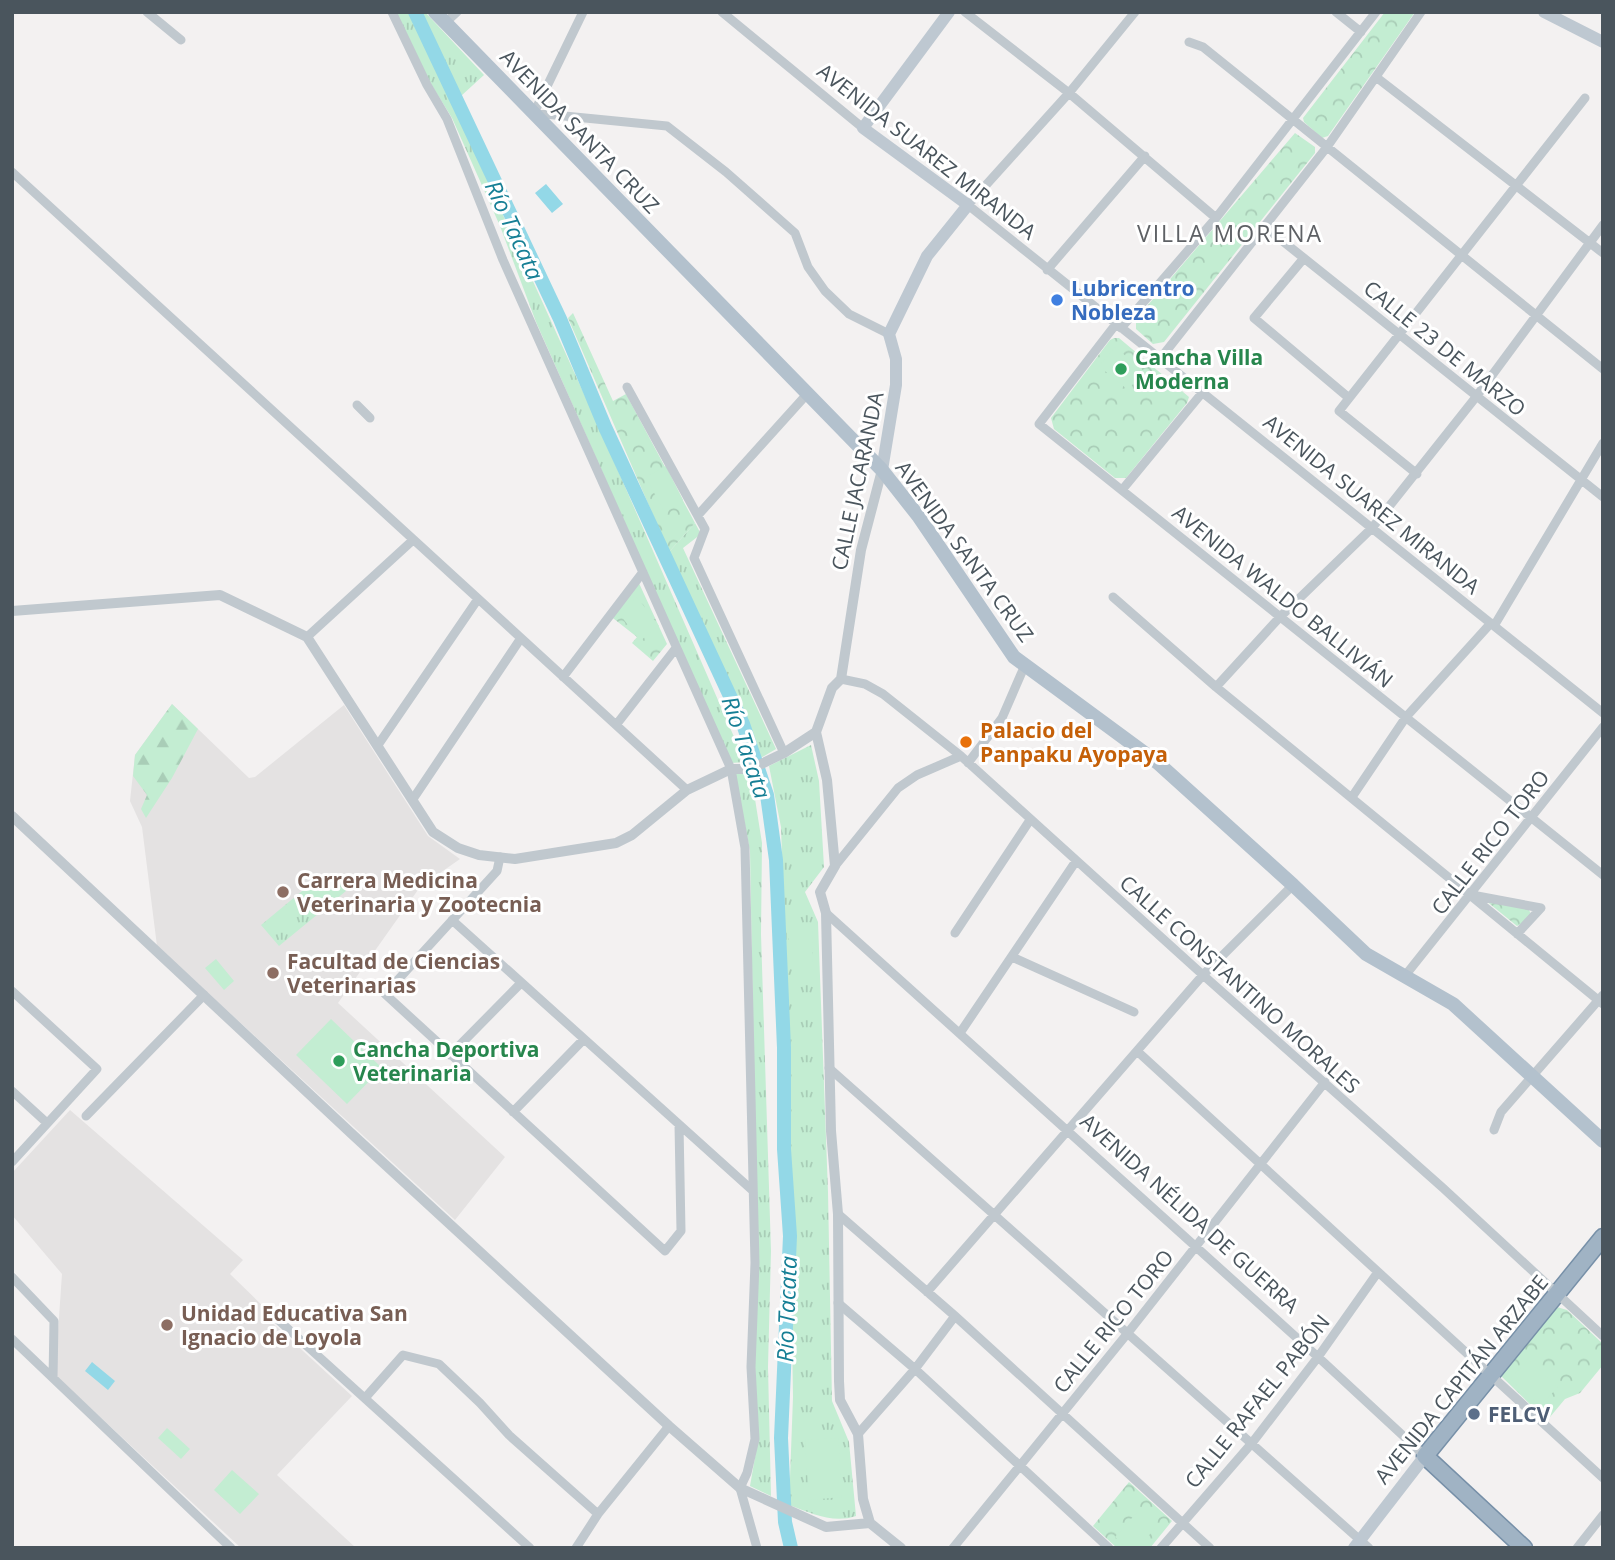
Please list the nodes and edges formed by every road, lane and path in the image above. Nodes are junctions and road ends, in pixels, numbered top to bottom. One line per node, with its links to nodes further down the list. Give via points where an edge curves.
1 (147, 12): 14 (street)
2 (392, 12): 58 (street, via 447,119 503,260)
3 (583, 12): 20 (street)
4 (722, 12): 22 (street, AVENIDA SUAREZ MIRANDA)
5 (949, 12): 22 (main road)
6 (965, 12): 18 (street)
7 (1135, 12): 18 (street)
8 (1336, 12): 13 (street)
9 (1376, 12): 13 (street)
10 (1421, 12): 17 (street)
11 (1544, 12): 16 (main road)
12 (449, 15): 20 (main road, AVENIDA SANTA CRUZ)
13 (1361, 32): 21 (street)
14 (181, 40)
15 (1189, 42): 21 (street, via 1203,47)
16 (1603, 42)
17 (1376, 77): 23 (street); 26 (street)
18 (1069, 93): 24 (street); 27 (street)
19 (1585, 97): 26 (street)
20 (534, 113): 39 (street, via 667,126 795,233 808,267 849,314); 43 (main road, AVENIDA SANTA CRUZ)
21 (1293, 120): 23 (street); 28 (street)
22 (863, 128): 27 (main road, AVENIDA SUAREZ MIRANDA)
23 (1327, 146): 30 (street); 33 (street)
24 (1145, 156): 28 (street); 35 (street)
25 (12, 172): 57 (street)
26 (1516, 185): 31 (street); 33 (street)
27 (968, 205): 35 (street, AVENIDA SUAREZ MIRANDA); 39 (main road, via 927,256)
28 (1216, 218): 37 (street)
29 (1603, 225): 31 (street)
30 (1265, 227): 34 (street, CALLE 23 DE MARZO); 40 (street)
31 (1590, 242): 32 (street); 36 (street)
32 (1603, 253)
33 (1461, 256): 36 (street); 38 (street)
34 (1304, 258): 38 (street, CALLE 23 DE MARZO); 46 (street, via 1254,318)
35 (1047, 270): 37 (street, AVENIDA SUAREZ MIRANDA)
36 (1535, 317): 41 (street); 45 (street)
37 (1119, 326): 40 (street, AVENIDA SUAREZ MIRANDA); 53 (street, AVENIDA WALDO BALLIVIÁN, via 1039,425)
38 (1399, 333): 45 (street, CALLE 23 DE MARZO); 46 (street)
39 (889, 334): 50 (main road, CALLE JACARANDA, via 896,359 896,385)
40 (1160, 359): 44 (street, AVENIDA SUAREZ MIRANDA)
41 (1603, 369)
42 (627, 387): 55 (street)
43 (808, 393): 50 (main road, AVENIDA SANTA CRUZ); 55 (street)
44 (1202, 393): 53 (street); 56 (street, AVENIDA SUAREZ MIRANDA)
45 (1476, 397): 51 (street); 52 (street, CALLE 23 DE MARZO)
46 (1349, 398): 51 (street, via 1339,411)
47 (357, 405): 48 (street)
48 (370, 418)
49 (1603, 443): 52 (street)
50 (882, 470): 67 (main road, AVENIDA SANTA CRUZ, via 1014,657); 69 (street, CALLE JACARANDA, via 861,550)
51 (1417, 474): 56 (street)
52 (1581, 480): 54 (street, CALLE 23 DE MARZO); 63 (street)
53 (1122, 490): 62 (street, AVENIDA WALDO BALLIVIÁN)
54 (1603, 497)
55 (699, 514): 77 (street, via 705,529 694,558)
56 (1372, 528): 62 (street); 63 (street, AVENIDA SUAREZ MIRANDA)
57 (413, 540): 60 (street); 64 (street)
58 (643, 572): 66 (street); 68 (street)
59 (1113, 597): 70 (street)
60 (478, 599): 65 (street); 76 (street)
61 (12, 611): 64 (street, via 220,594)
62 (1280, 617): 70 (street); 72 (street, AVENIDA WALDO BALLIVIÁN)
63 (1493, 625): 71 (street, AVENIDA SUAREZ MIRANDA); 72 (street)
64 (307, 636): 76 (street)
65 (521, 638): 68 (street); 82 (street)
66 (676, 648): 73 (street); 79 (street)
67 (1025, 665): 78 (street, via 1002,718); 90 (main road, AVENIDA SANTA CRUZ, via 1158,763)
68 (563, 677): 73 (street)
69 (841, 679): 75 (street, CALLE JACARANDA, via 832,688); 78 (street, CALLE CONSTANTINO MORALES, via 883,694)
70 (1216, 687): 81 (street)
71 (1603, 713)
72 (1406, 717): 81 (street); 84 (street, AVENIDA WALDO BALLIVIÁN)
73 (616, 725): 80 (street)
74 (1603, 727): 84 (street, CALLE RICO TORO)
75 (816, 732): 77 (street); 88 (street, via 827,780)
76 (378, 745): 82 (street)
77 (785, 753): 79 (street, via 756,766)
78 (964, 760): 85 (street, CALLE CONSTANTINO MORALES); 88 (street, via 917,775 898,789)
79 (731, 769): 80 (street); 121 (street, via 745,848)
80 (687, 789): 86 (street, via 616,843 515,859)
81 (1352, 797): 91 (street)
82 (413, 799): 86 (street, via 433,832 458,848)
83 (12, 816): 101 (street)
84 (1531, 819): 89 (street, AVENIDA WALDO BALLIVIÁN); 91 (street, CALLE RICO TORO)
85 (1030, 820): 87 (street, CALLE CONSTANTINO MORALES); 94 (street)
86 (500, 857): 93 (street, via 497,871)
87 (1076, 862): 96 (street); 97 (street, CALLE CONSTANTINO MORALES)
88 (835, 866): 92 (street, via 820,892)
89 (1603, 875)
90 (1293, 884): 97 (street); 98 (main road, AVENIDA SANTA CRUZ, via 1366,954)
91 (1471, 895): 95 (street); 95 (street, via 1541,908); 98 (street, CALLE RICO TORO)
92 (825, 913): 104 (street, AVENIDA NÉLIDA DE GUERRA); 108 (street)
93 (452, 920): 99 (street); 107 (street, via 385,994)
94 (955, 933)
95 (1517, 934): 102 (street)
96 (1012, 957): 103 (street); 104 (street)
97 (1203, 975): 106 (street); 110 (street, CALLE CONSTANTINO MORALES)
98 (1404, 977): 109 (main road, AVENIDA SANTA CRUZ, via 1453,1004)
99 (521, 983): 105 (street); 107 (street)
100 (12, 991): 114 (street, via 97,1069)
101 (204, 995): 113 (street); 142 (street)
102 (1601, 1000): 109 (street)
103 (1134, 1012)
104 (960, 1034): 117 (street, AVENIDA NÉLIDA DE GUERRA)
105 (584, 1039): 112 (street); 115 (street)
106 (1138, 1051): 117 (street); 120 (street)
107 (450, 1055): 112 (street)
108 (829, 1068): 122 (street); 123 (street)
109 (1534, 1076): 116 (street, via 1501,1112); 118 (main road, AVENIDA SANTA CRUZ)
110 (1325, 1082): 120 (street, CALLE RICO TORO); 129 (street, CALLE CONSTANTINO MORALES)
111 (12, 1091): 114 (street)
112 (513, 1112): 115 (street, via 665,1251 681,1231)
113 (86, 1116)
114 (47, 1123): 119 (street)
115 (680, 1125): 121 (street)
116 (1494, 1130)
117 (1068, 1131): 123 (street); 125 (street, AVENIDA NÉLIDA DE GUERRA)
118 (1603, 1141)
119 (12, 1161)
120 (1260, 1164): 125 (street, CALLE RICO TORO); 126 (street)
121 (752, 1191): 148 (street, via 755,1439)
122 (838, 1214): 128 (street); 130 (street)
123 (996, 1215): 128 (street); 133 (street)
124 (1603, 1237): 129 (highway, AVENIDA CAPITÁN ARZABE)
125 (1195, 1248): 133 (street, CALLE RICO TORO); 136 (street, AVENIDA NÉLIDA DE GUERRA)
126 (1378, 1272): 136 (street, CALLE RAFAEL PABÓN); 138 (street)
127 (12, 1277): 139 (street, via 54,1321)
128 (928, 1292): 131 (street)
129 (1557, 1292): 134 (street, CALLE CONSTANTINO MORALES); 138 (highway, AVENIDA CAPITÁN ARZABE)
130 (838, 1303): 137 (street); 143 (street, via 840,1399)
131 (955, 1316): 137 (street); 141 (street)
132 (275, 1317): 140 (street)
133 (1127, 1334): 141 (street, CALLE RICO TORO); 144 (street)
134 (1603, 1336)
135 (12, 1339): 139 (street)
136 (1318, 1357): 144 (street, CALLE RAFAEL PABÓN); 145 (street, AVENIDA NÉLIDA DE GUERRA)
137 (915, 1369): 143 (street); 146 (street)
138 (1490, 1374): 145 (highway, AVENIDA CAPITÁN ARZABE); 147 (street)
139 (53, 1378): 155 (street)
140 (365, 1398): 149 (street, via 403,1355 439,1364 509,1435); 156 (street)
141 (1062, 1412): 146 (street, CALLE RICO TORO); 151 (street)
142 (670, 1426): 148 (street); 149 (street)
143 (858, 1434): 152 (street, via 863,1499)
144 (1252, 1443): 151 (street, CALLE RAFAEL PABÓN); 153 (street)
145 (1425, 1456): 153 (main road, AVENIDA CAPITÁN ARZABE); 163 (highway, AVENIDA NÉLIDA DE GUERRA)
146 (1019, 1465): 159 (street, CALLE RICO TORO); 160 (street)
147 (1603, 1478)
148 (740, 1488): 152 (street, via 826,1527); 157 (street)
149 (598, 1514): 154 (street)
150 (1603, 1516): 164 (street)
151 (1182, 1522): 161 (street, CALLE RAFAEL PABÓN); 162 (street)
152 (870, 1523): 158 (street)
153 (1361, 1545)
154 (578, 1547)
155 (231, 1548)
156 (530, 1548)
157 (757, 1548)
158 (901, 1548)
159 (953, 1548)
160 (1109, 1548)
161 (1161, 1548)
162 (1210, 1548)
163 (1524, 1548)
164 (1577, 1548)

